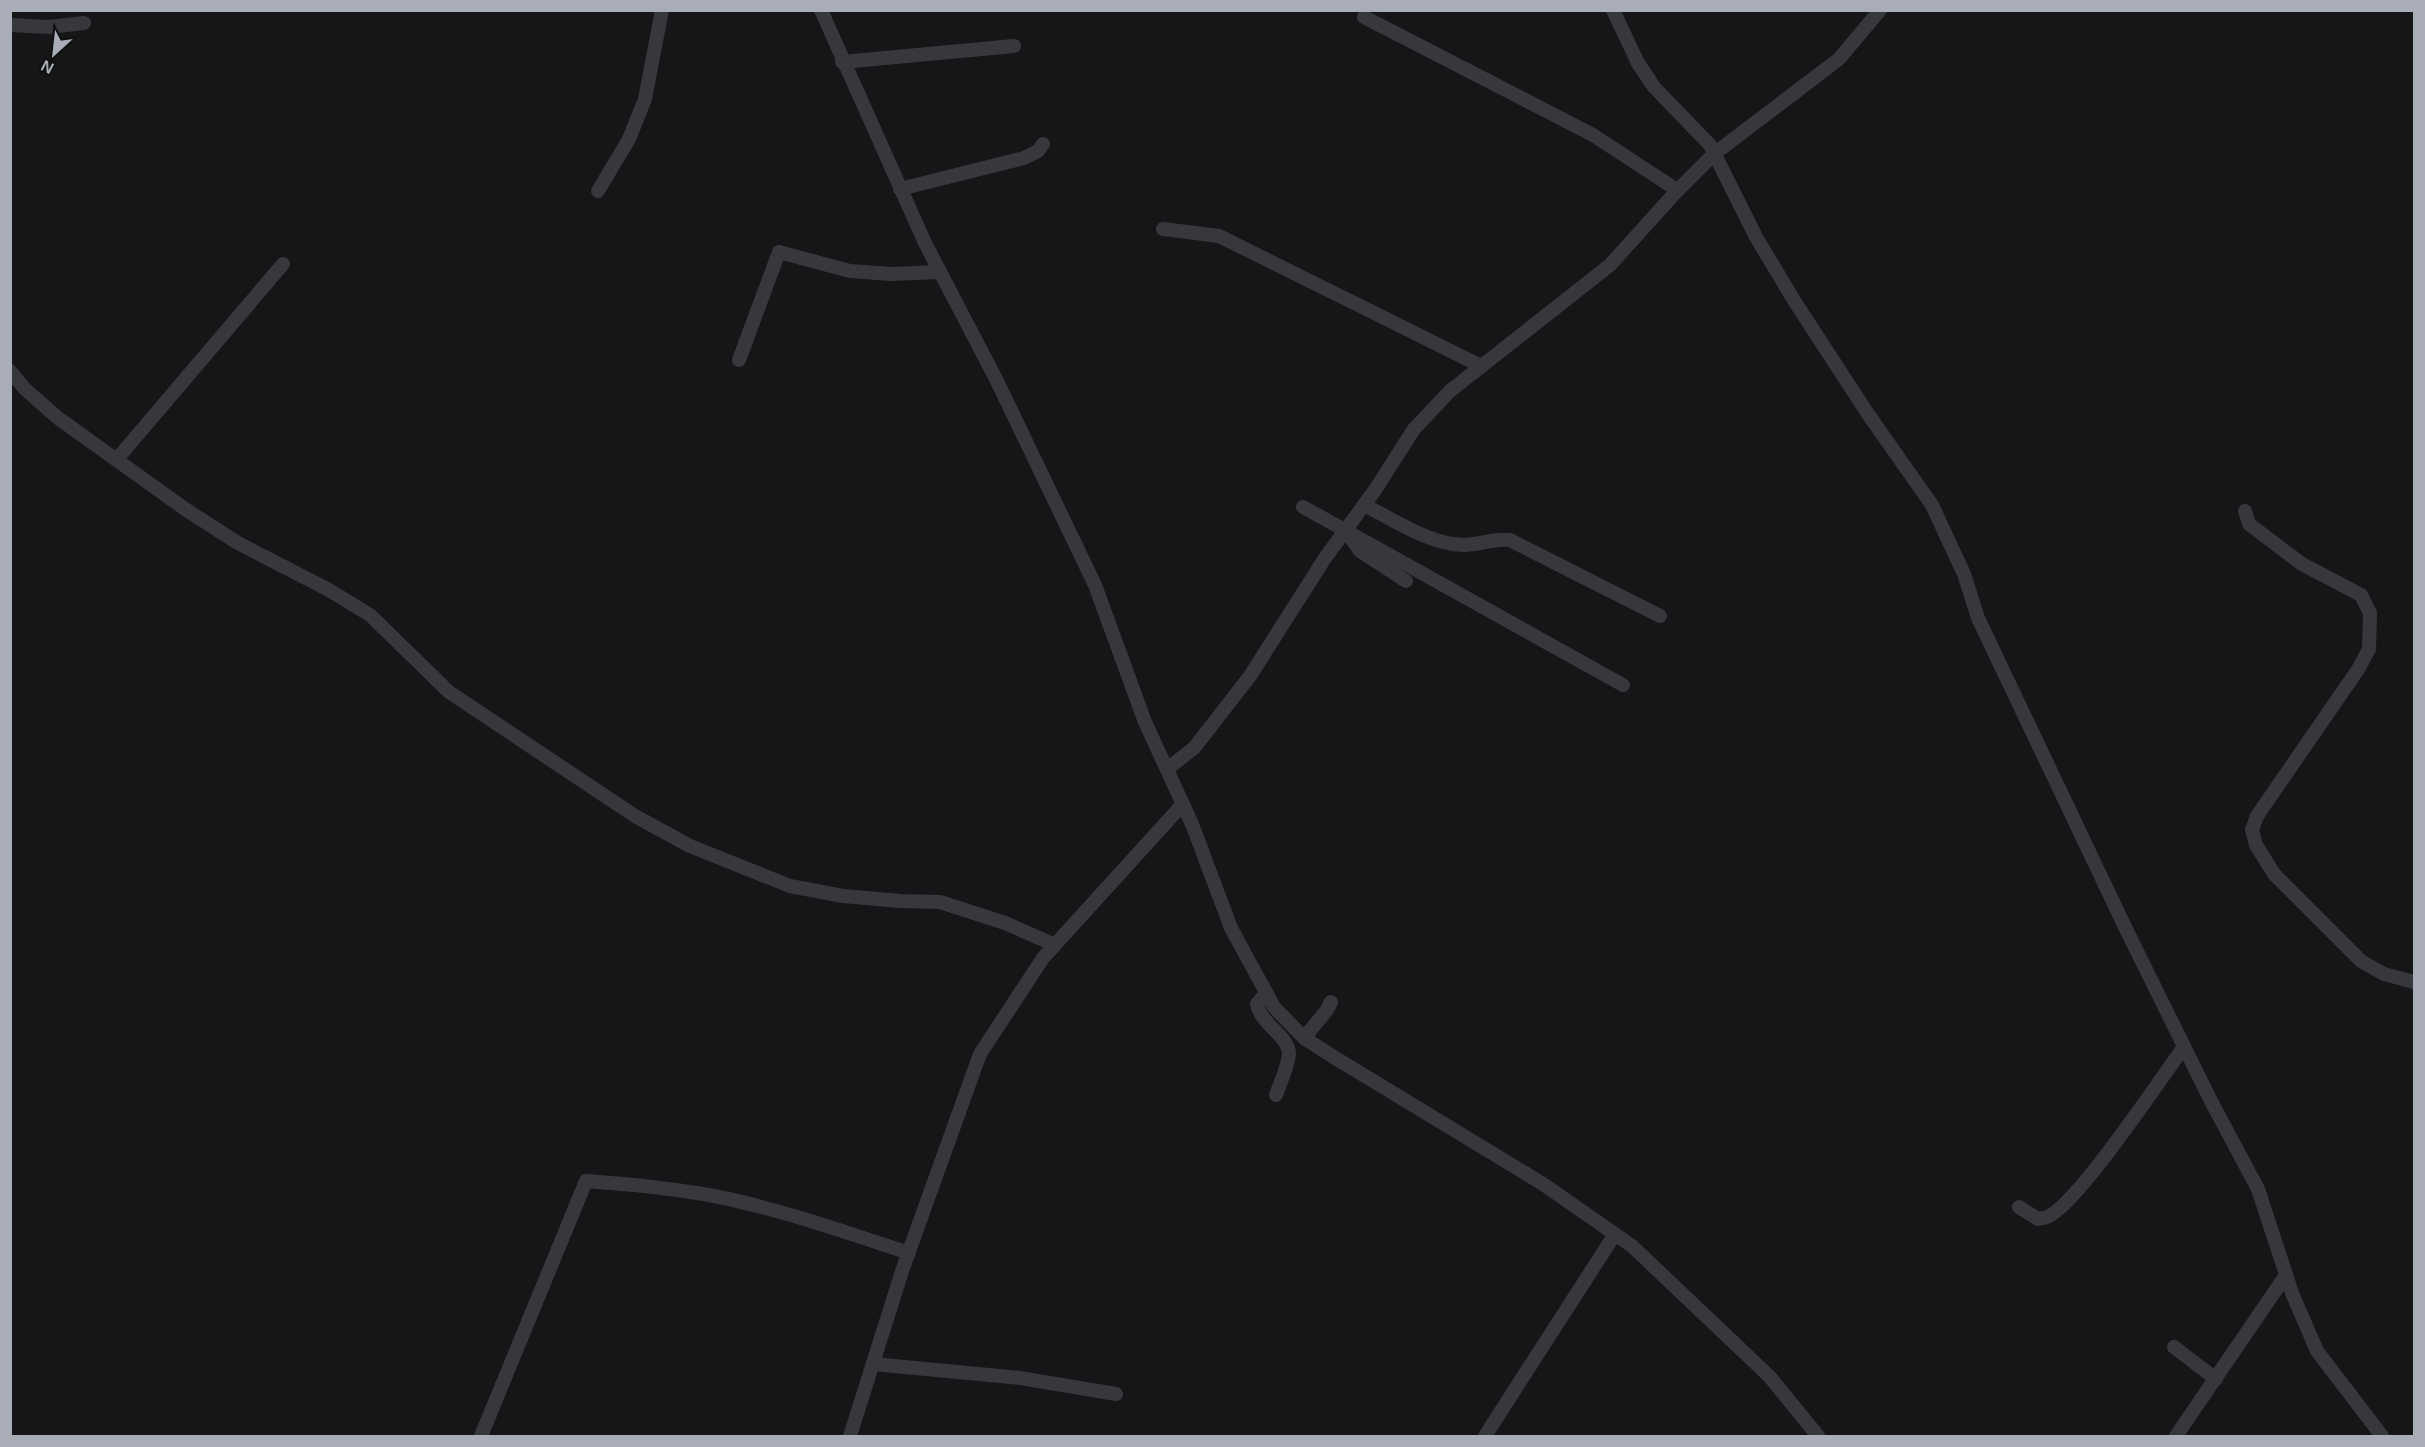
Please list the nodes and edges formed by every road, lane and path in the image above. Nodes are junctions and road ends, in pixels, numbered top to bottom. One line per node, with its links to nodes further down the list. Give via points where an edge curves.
1 (662, 10): 14 (street, via 645,99 629,139)
2 (821, 10): 9 (street)
3 (1613, 10): 11 (street, via 1654,87 1710,145)
4 (1880, 10): 11 (street, via 1839,58)
5 (1364, 17): 13 (street, via 1593,135)
6 (84, 23): 7 (street, via 50,27)
7 (10, 24)
8 (1014, 46): 9 (street)
9 (842, 62): 12 (street)
10 (1043, 144): 12 (street, via 1024,158)
11 (1714, 154): 13 (street); 36 (street, via 1756,237 1795,302 1932,504 1964,573 1978,618)
12 (900, 189): 17 (street)
13 (1677, 190): 19 (street, via 1610,265)
14 (598, 191)
15 (1163, 229): 19 (street, via 1219,236)
16 (283, 264): 21 (street)
17 (940, 272): 18 (street, via 850,271 779,252); 29 (street, via 1095,585 1145,722)
18 (739, 360)
19 (1481, 366): 22 (street, via 1450,391 1414,429)
20 (10, 371): 21 (street, via 58,418)
21 (117, 459): 31 (street, via 238,543 370,615 448,692 635,816 690,846 790,886 843,896 940,902 1005,923)
22 (1364, 505): 25 (street); 27 (street, via 1439,542 1466,545 1498,538 1510,540)
23 (1303, 507): 25 (street)
24 (2245, 512): 32 (street, via 2249,524 2302,564 2361,595 2370,613 2369,649 2257,816 2252,830 2256,845 2274,874 2361,961 2384,974)
25 (1345, 530): 26 (street, via 1360,551); 28 (street); 29 (street, via 1221,715 1194,748)
26 (1406, 581)
27 (1660, 616)
28 (1623, 685)
29 (1167, 769): 30 (street)
30 (1183, 804): 31 (street); 33 (street, via 1231,928)
31 (1055, 945): 40 (street, via 980,1054)
32 (2415, 982)
33 (1266, 993): 35 (street); 37 (street, via 1257,1004 1259,1015 1285,1042 1288,1054)
34 (1331, 1002): 35 (street)
35 (1304, 1038): 39 (street, via 1543,1184)
36 (2184, 1047): 38 (street, via 2069,1200 2049,1217 2038,1219); 41 (street, via 2258,1190)
37 (1276, 1095)
38 (2019, 1207)
39 (1615, 1234): 48 (street); 49 (street, via 1770,1377)
40 (909, 1253): 43 (street); 46 (street, via 716,1196 586,1181)
41 (2286, 1275): 44 (street); 51 (street, via 2317,1351)
42 (2174, 1347): 44 (street)
43 (873, 1364): 45 (street, via 1020,1378); 47 (street)
44 (2216, 1379): 50 (street)
45 (1116, 1394)
46 (481, 1437)
47 (850, 1437)
48 (1485, 1437)
49 (1818, 1437)
50 (2176, 1437)
51 (2382, 1437)

